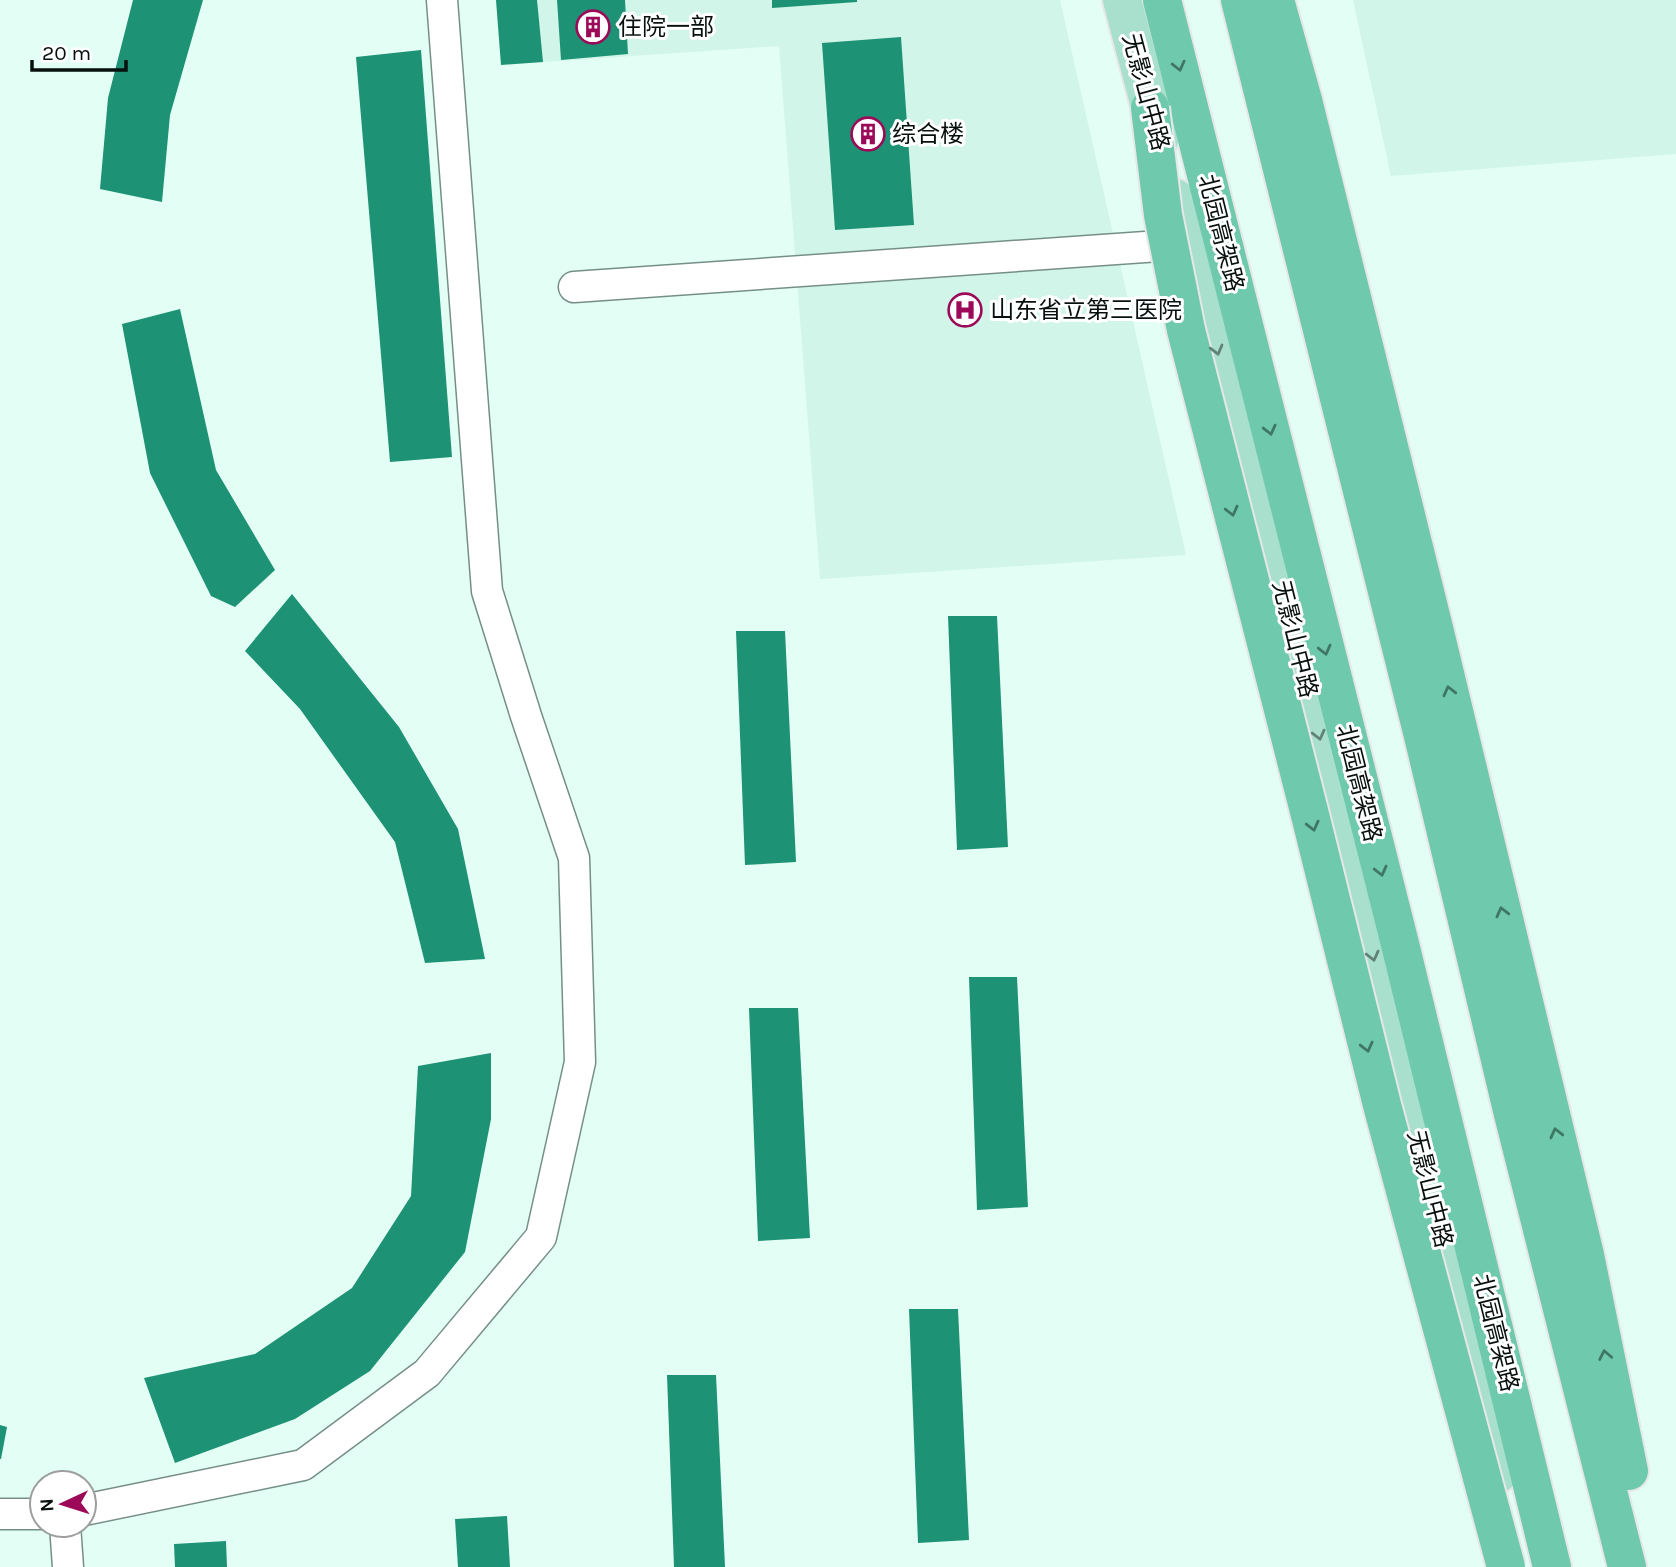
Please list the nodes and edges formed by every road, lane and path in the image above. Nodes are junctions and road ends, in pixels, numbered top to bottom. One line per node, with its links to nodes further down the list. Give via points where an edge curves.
1 (442, 0): 10 (street, via 487,591 574,858 580,1062 541,1237 427,1373 303,1465)
2 (1122, 0): 7 (main road, 无影山中路)
3 (1162, 0): 17 (highway, 北园高架路, one-way to 17)
4 (1240, 0): 18 (highway)
5 (1268, 0): 19 (main road, via 1279,93 1511,1076)
6 (1275, 0): 20 (highway, one-way to 6, via 1633,1489 1585,1255 1424,588)
7 (1150, 108): 8 (main road, 无影山中路); 15 (highway, one-way to 15, bridge, via 1163,215 1186,330 1382,1105)
8 (1188, 244): 9 (street); 16 (main road, 无影山中路, one-way to 16, via 1282,587)
9 (574, 287)
10 (98, 1507)
11 (0, 1514): 12 (street)
12 (28, 1514)
13 (66, 1539): 14 (street)
14 (68, 1567)
15 (1506, 1567)
16 (1522, 1567)
17 (1552, 1567)
18 (1627, 1567)
19 (1636, 1567)
20 (1643, 1567)

